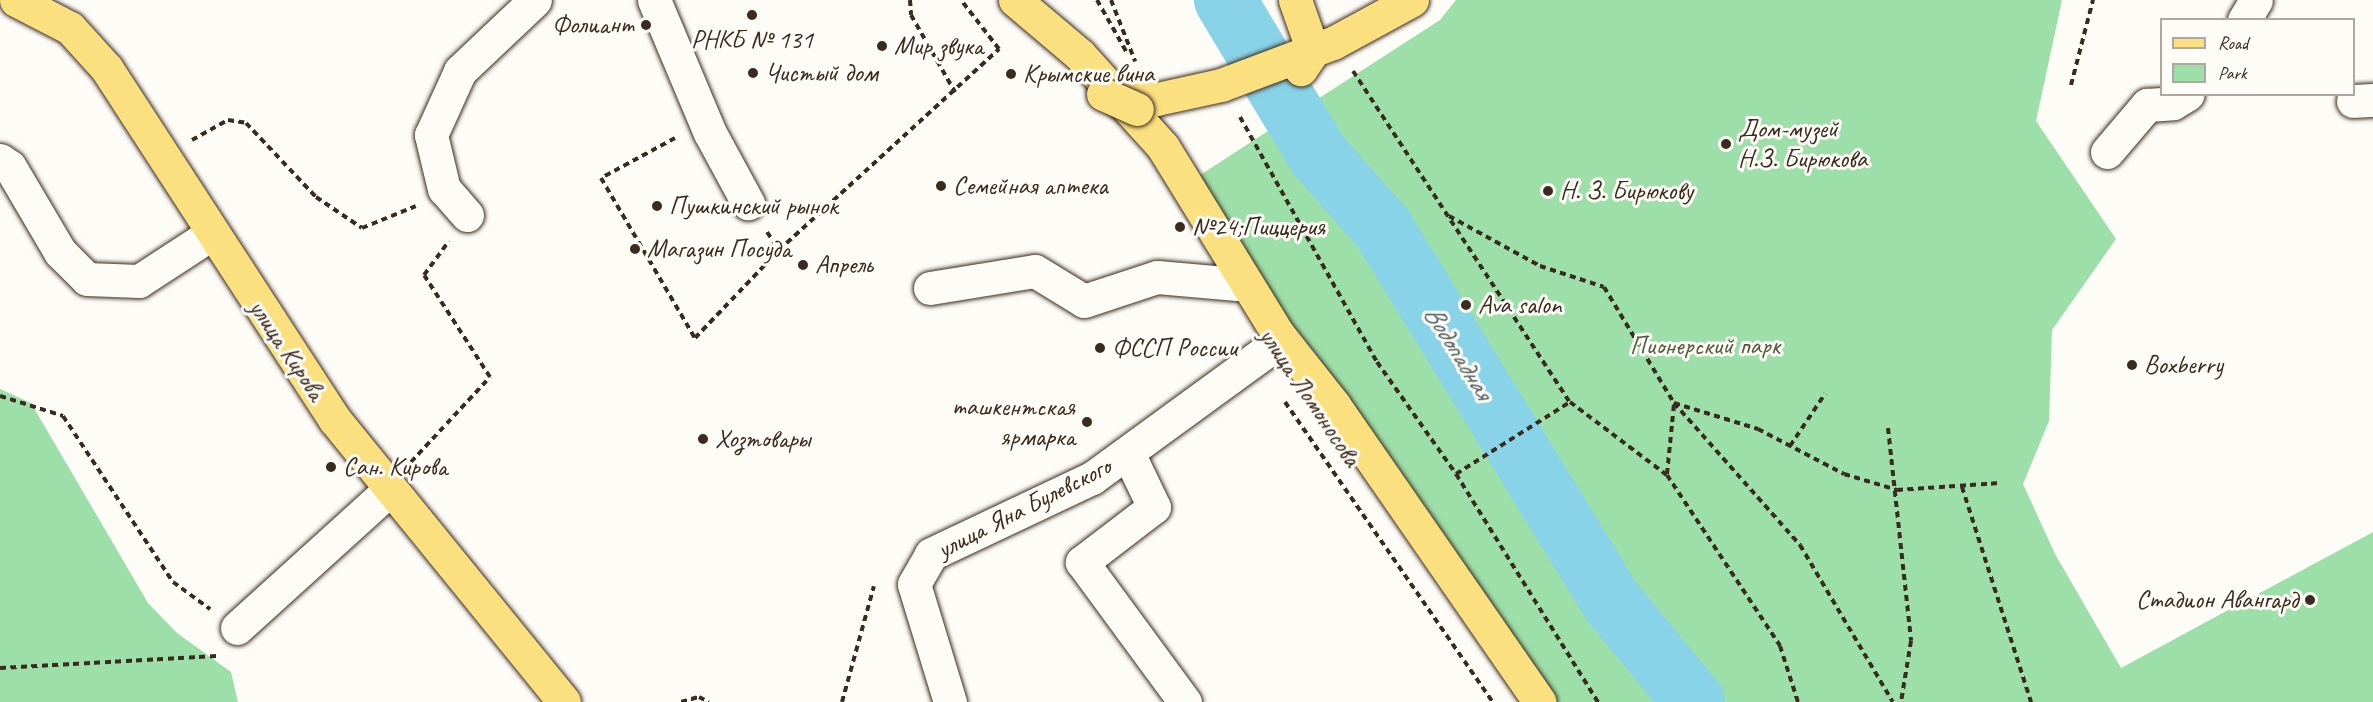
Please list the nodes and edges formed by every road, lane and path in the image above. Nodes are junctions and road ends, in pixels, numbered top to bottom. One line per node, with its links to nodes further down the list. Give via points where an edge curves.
1 (16, 0): 30 (main road, улица Кирова, via 70,28 107,69)
2 (536, 0): 26 (street, via 460,71 431,135)
3 (654, 0): 21 (street)
4 (910, 0): 17 (path, via 922,36)
5 (961, 0): 17 (path, via 999,49)
6 (997, 0): 19 (main road, via 1010,18)
7 (1097, 0): 8 (path, via 1137,70)
8 (1111, 0)
9 (1295, 0): 15 (main road)
10 (1412, 0): 15 (main road)
11 (2093, 0): 16 (path)
12 (2256, 0): 14 (street)
13 (1026, 10): 19 (main road, via 1080,55)
14 (2245, 18)
15 (1308, 57): 19 (main road, via 1192,92); 20 (main road); 29 (path)
16 (2071, 85)
17 (955, 92): 31 (path)
18 (2185, 96): 24 (street, via 2173,103 2147,105)
19 (1124, 100): 20 (main road); 23 (main road); 23 (main road, via 1160,127); 32 (main road, улица Ломоносова)
20 (1240, 106): 42 (path, via 1377,362)
21 (705, 122): 27 (street); 31 (path, via 601,178 695,338)
22 (189, 142): 26 (path, via 228,120 246,123 315,197 362,228)
23 (1163, 147): 59 (main road, via 1278,334 1341,414)
24 (2107, 152)
25 (0, 160): 30 (street, via 10,166 60,252 87,279 139,281)
26 (444, 189): 28 (street)
27 (748, 203): 31 (path)
28 (467, 215): 47 (path, via 424,275 490,377 429,438)
29 (1448, 216): 37 (path); 38 (path, via 1540,266 1604,287)
30 (211, 234): 47 (main road, улица Кирова)
31 (779, 250)
32 (1237, 284): 33 (street, via 1157,277 1084,301 1035,271); 34 (main road, улица Ломоносова)
33 (930, 288)
34 (1264, 352): 41 (street, улица Яна Булевского); 57 (path); 58 (main road, улица Ломоносова)
35 (1825, 394): 40 (path)
36 (0, 396): 49 (path, via 63,416 172,582)
37 (1570, 402): 42 (path); 43 (path)
38 (1674, 403): 40 (path, via 1758,429); 43 (path); 62 (path, via 1800,545)
39 (1888, 428): 46 (path)
40 (1790, 446): 46 (path, via 1844,474)
41 (1128, 453): 55 (street, улица Яна Булевского, via 1042,504 931,554 916,573 914,584); 56 (street, via 1154,507 1082,562)
42 (1456, 474): 60 (path)
43 (1667, 475): 61 (path, via 1780,646)
44 (2000, 483): 45 (path)
45 (1962, 487): 46 (path); 64 (path)
46 (1897, 490): 63 (path, via 1911,641)
47 (388, 491): 49 (street); 51 (main road, улица Кирова)
48 (874, 586): 54 (path)
49 (237, 628): 50 (path, via 223,656)
50 (0, 668)
51 (564, 702)
52 (681, 702): 53 (path, via 699,697)
53 (709, 702)
54 (842, 702)
55 (950, 702)
56 (1185, 702)
57 (1493, 702)
58 (1518, 702)
59 (1540, 702)
60 (1598, 702)
61 (1798, 702)
62 (1893, 702)
63 (1901, 702)
64 (2031, 702)

